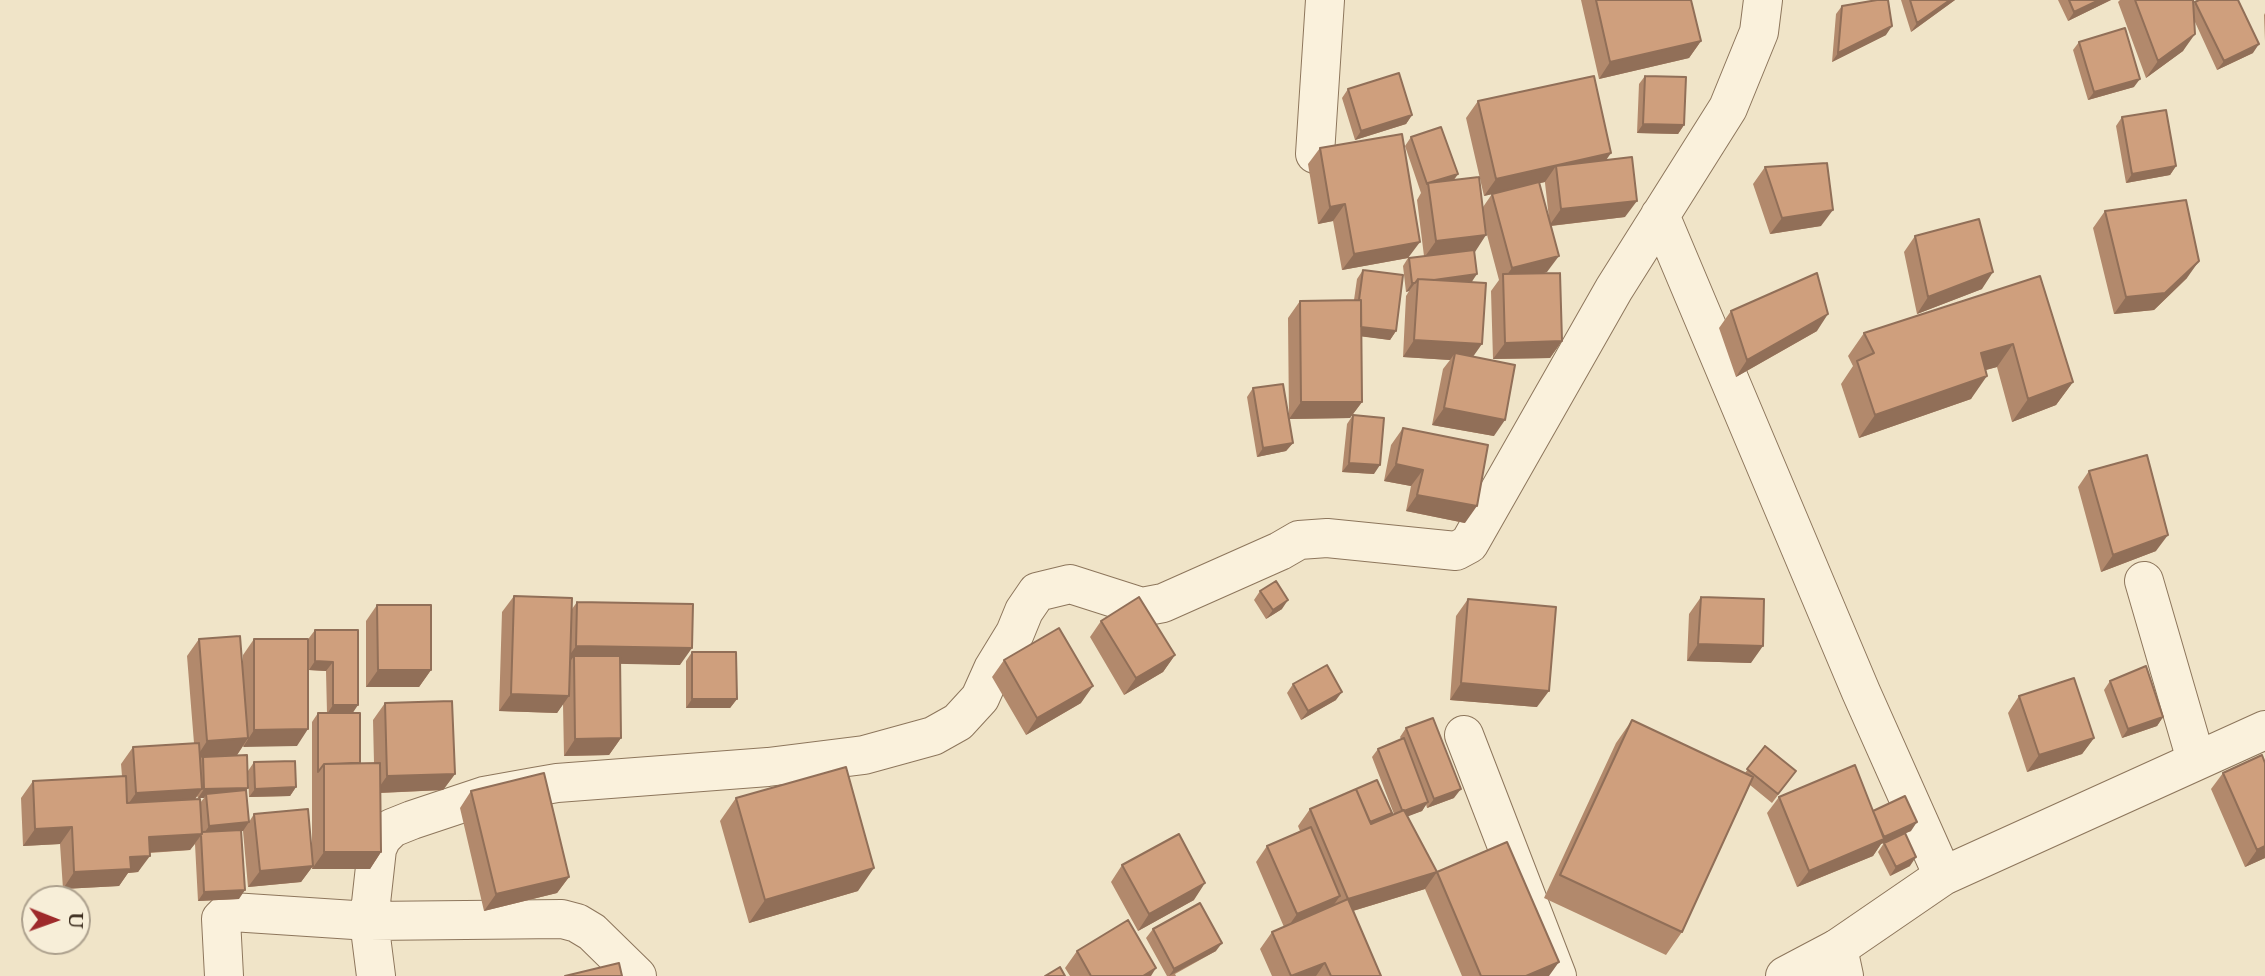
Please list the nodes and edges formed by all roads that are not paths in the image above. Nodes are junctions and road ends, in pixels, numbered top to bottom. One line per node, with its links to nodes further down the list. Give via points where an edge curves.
1 (1325, 0): 3 (street)
2 (1763, 0): 4 (street, via 1759,32 1728,108)
3 (1315, 154)
4 (1660, 215): 9 (street); 10 (street, via 1469,544 1455,551 1327,538 1299,540 1163,603 1142,607 1070,584 1037,592 980,698 958,722 933,736 864,755 556,783 472,800 391,828 382,838)
5 (2144, 581): 8 (street)
6 (2265, 730): 8 (street)
7 (1464, 735): 15 (street)
8 (2196, 760): 9 (street)
9 (1943, 876): 12 (street)
10 (369, 921): 11 (street, via 232,912 226,914); 13 (street); 14 (street, via 562,919 592,932)
11 (222, 945)
12 (1841, 962): 16 (street)
13 (376, 976)
14 (637, 976)
15 (1557, 976)
16 (1784, 976)

